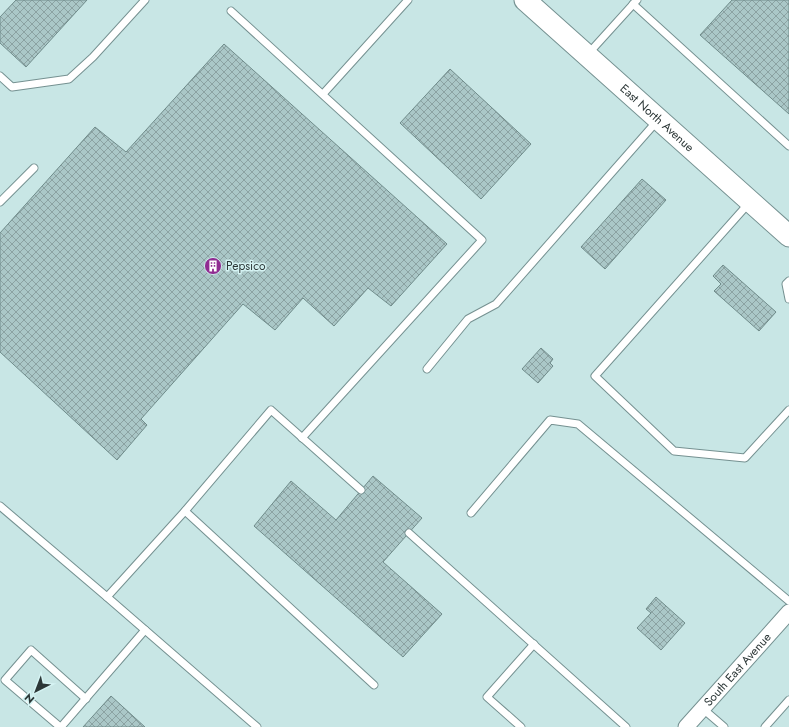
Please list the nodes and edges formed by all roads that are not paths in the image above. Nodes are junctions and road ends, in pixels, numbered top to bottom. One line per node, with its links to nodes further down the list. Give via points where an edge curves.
1 (144, 0): 7 (lane, via 93,57 68,79 12,87)
2 (408, 0): 8 (lane)
3 (525, 0): 6 (street, East North Avenue)
4 (635, 2): 6 (lane); 10 (lane)
5 (231, 11): 8 (lane)
6 (587, 56): 9 (street, East North Avenue)
7 (0, 76)
8 (323, 94): 19 (lane, via 482,240)
9 (658, 120): 13 (street, East North Avenue); 17 (lane, via 496,304 468,319)
10 (789, 146)
11 (34, 168): 12 (lane)
12 (0, 202)
13 (750, 202): 14 (street, East North Avenue); 18 (lane, via 595,376 674,451 745,458)
14 (789, 236)
15 (789, 281): 16 (lane, via 786,284)
16 (789, 299)
17 (426, 369)
18 (789, 410)
19 (302, 438): 20 (lane); 22 (lane, via 271,410)
20 (361, 490)
21 (0, 506): 25 (lane)
22 (185, 511): 25 (lane); 30 (lane)
23 (471, 513): 26 (lane, via 550,420 578,424)
24 (409, 532): 29 (lane)
25 (107, 597): 28 (lane)
26 (789, 601)
27 (789, 612): 33 (street, South East Avenue)
28 (145, 630): 31 (lane); 35 (lane)
29 (534, 644): 36 (lane, via 487,697); 37 (lane)
30 (374, 685)
31 (86, 699): 34 (lane); 34 (lane, via 31,650 5,680)
32 (789, 700): 40 (lane)
33 (702, 708): 38 (street, South East Avenue); 39 (lane)
34 (61, 727)
35 (257, 727)
36 (521, 727)
37 (626, 727)
38 (686, 727)
39 (724, 727)
40 (765, 727)

